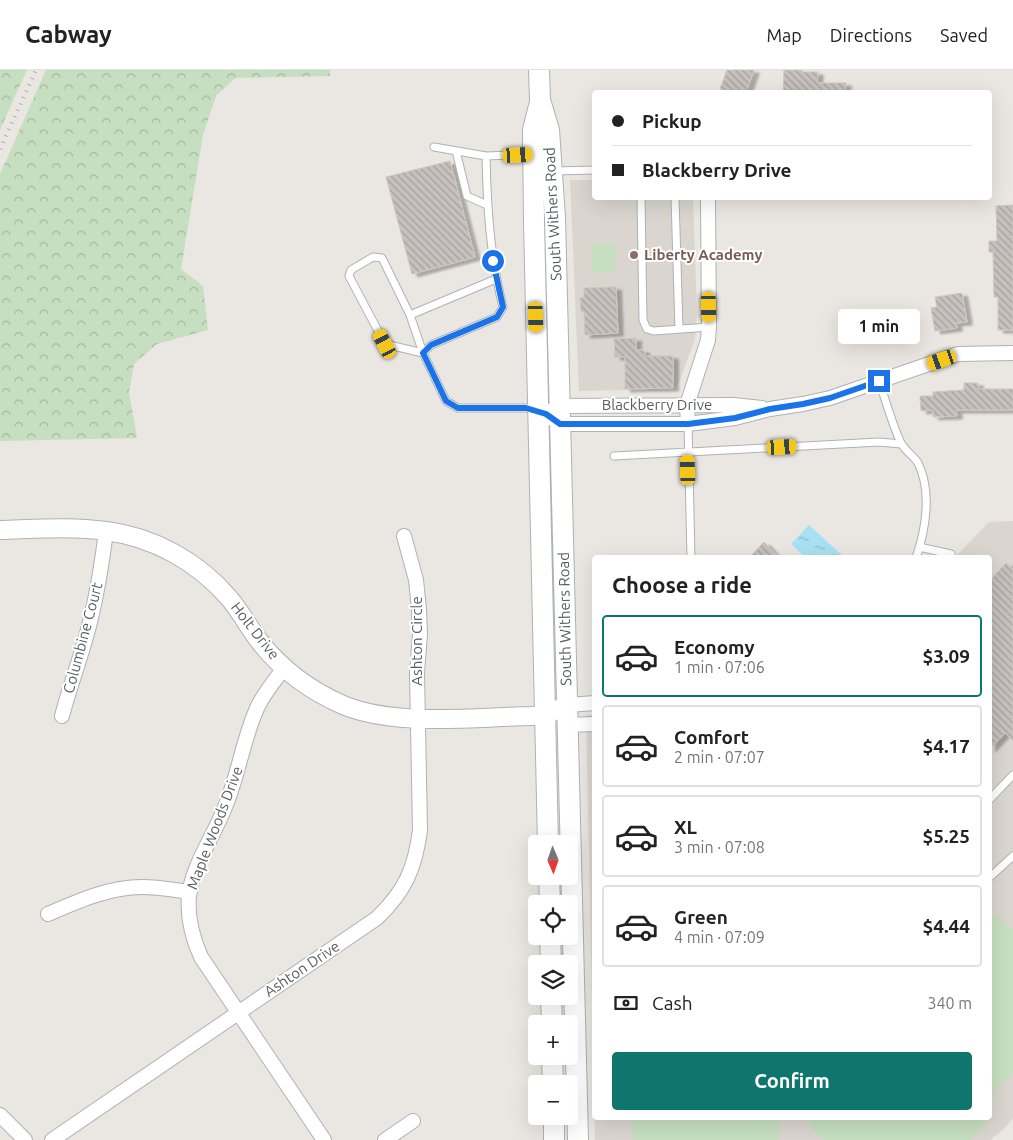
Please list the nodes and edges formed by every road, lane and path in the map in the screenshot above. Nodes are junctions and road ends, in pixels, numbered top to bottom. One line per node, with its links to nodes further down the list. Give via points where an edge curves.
1 (539, 70): 2 (main road, South Withers Road)
2 (540, 100): 5 (main road, South Withers Road, via 533,130); 8 (main road, South Withers Road, via 549,130)
3 (434, 147): 4 (lane)
4 (456, 151): 6 (lane); 12 (lane, via 467,196)
5 (533, 154): 6 (lane); 22 (main road, South Withers Road)
6 (486, 156): 12 (lane)
7 (592, 170): 8 (lane)
8 (552, 172): 22 (main road, South Withers Road, via 555,218)
9 (641, 200): 16 (lane, via 643,320 647,329 654,331)
10 (675, 200): 16 (lane)
11 (708, 200): 15 (street)
12 (487, 205): 13 (lane)
13 (496, 279): 14 (lane); 17 (lane, via 503,307 497,317 431,345)
14 (410, 314): 17 (lane); 17 (lane, via 382,258 374,257 351,270 349,276 385,344)
15 (709, 327): 16 (lane); 20 (street, via 708,340)
16 (679, 330)
17 (423, 353): 22 (lane, via 446,401 458,408 526,408)
18 (1013, 353): 19 (street, Blackberry Drive, via 958,354)
19 (879, 381): 21 (street, Blackberry Drive, via 830,398); 24 (lane)
20 (687, 405): 21 (street, Blackberry Drive); 22 (street, Blackberry Drive); 23 (street)
21 (770, 409): 23 (street, Blackberry Drive, via 735,418)
22 (551, 414): 23 (street, Blackberry Drive); 36 (main road, South Withers Road); 37 (main road, South Withers Road)
23 (688, 424): 25 (lane)
24 (901, 444): 25 (lane, via 879,442); 30 (lane, via 918,462 924,483 926,504)
25 (688, 452): 26 (lane); 32 (lane)
26 (614, 456)
27 (0, 530): 28 (street, Holt Drive)
28 (106, 531): 34 (street, Holt Drive, via 152,542 194,565 230,599 259,641); 38 (street, Columbine Court, via 89,628)
29 (404, 536): 39 (street, Ashton Circle, via 416,580 419,610)
30 (919, 547): 31 (lane); 33 (lane)
31 (951, 554)
32 (691, 555)
33 (917, 555)
34 (284, 668): 39 (street, Holt Drive, via 310,688 346,706 389,717); 46 (street, Maple Woods Drive, via 259,705 248,729 230,795 199,862)
35 (592, 704): 37 (street, Holt Drive)
36 (546, 715): 37 (street, Holt Drive); 39 (street, Holt Drive); 43 (main road, South Withers Road)
37 (567, 715): 40 (street, Holt Drive); 57 (main road, South Withers Road)
38 (62, 716)
39 (418, 719): 48 (street, Ashton Drive, via 420,830 418,851 404,887 377,918)
40 (592, 723)
41 (1013, 776): 42 (lane)
42 (992, 797)
43 (548, 835)
44 (1013, 856): 45 (lane)
45 (992, 875)
46 (190, 892): 47 (street, via 129,888 75,902); 48 (street, Maple Woods Drive, via 189,922 194,941 201,958)
47 (48, 914)
48 (238, 1013): 53 (street, Ashton Drive); 54 (street, Maple Woods Drive)
49 (0, 1115): 52 (street)
50 (413, 1121): 55 (street)
51 (554, 1125): 56 (main road)
52 (25, 1140)
53 (52, 1140)
54 (324, 1140)
55 (385, 1140)
56 (554, 1140)
57 (578, 1140)

